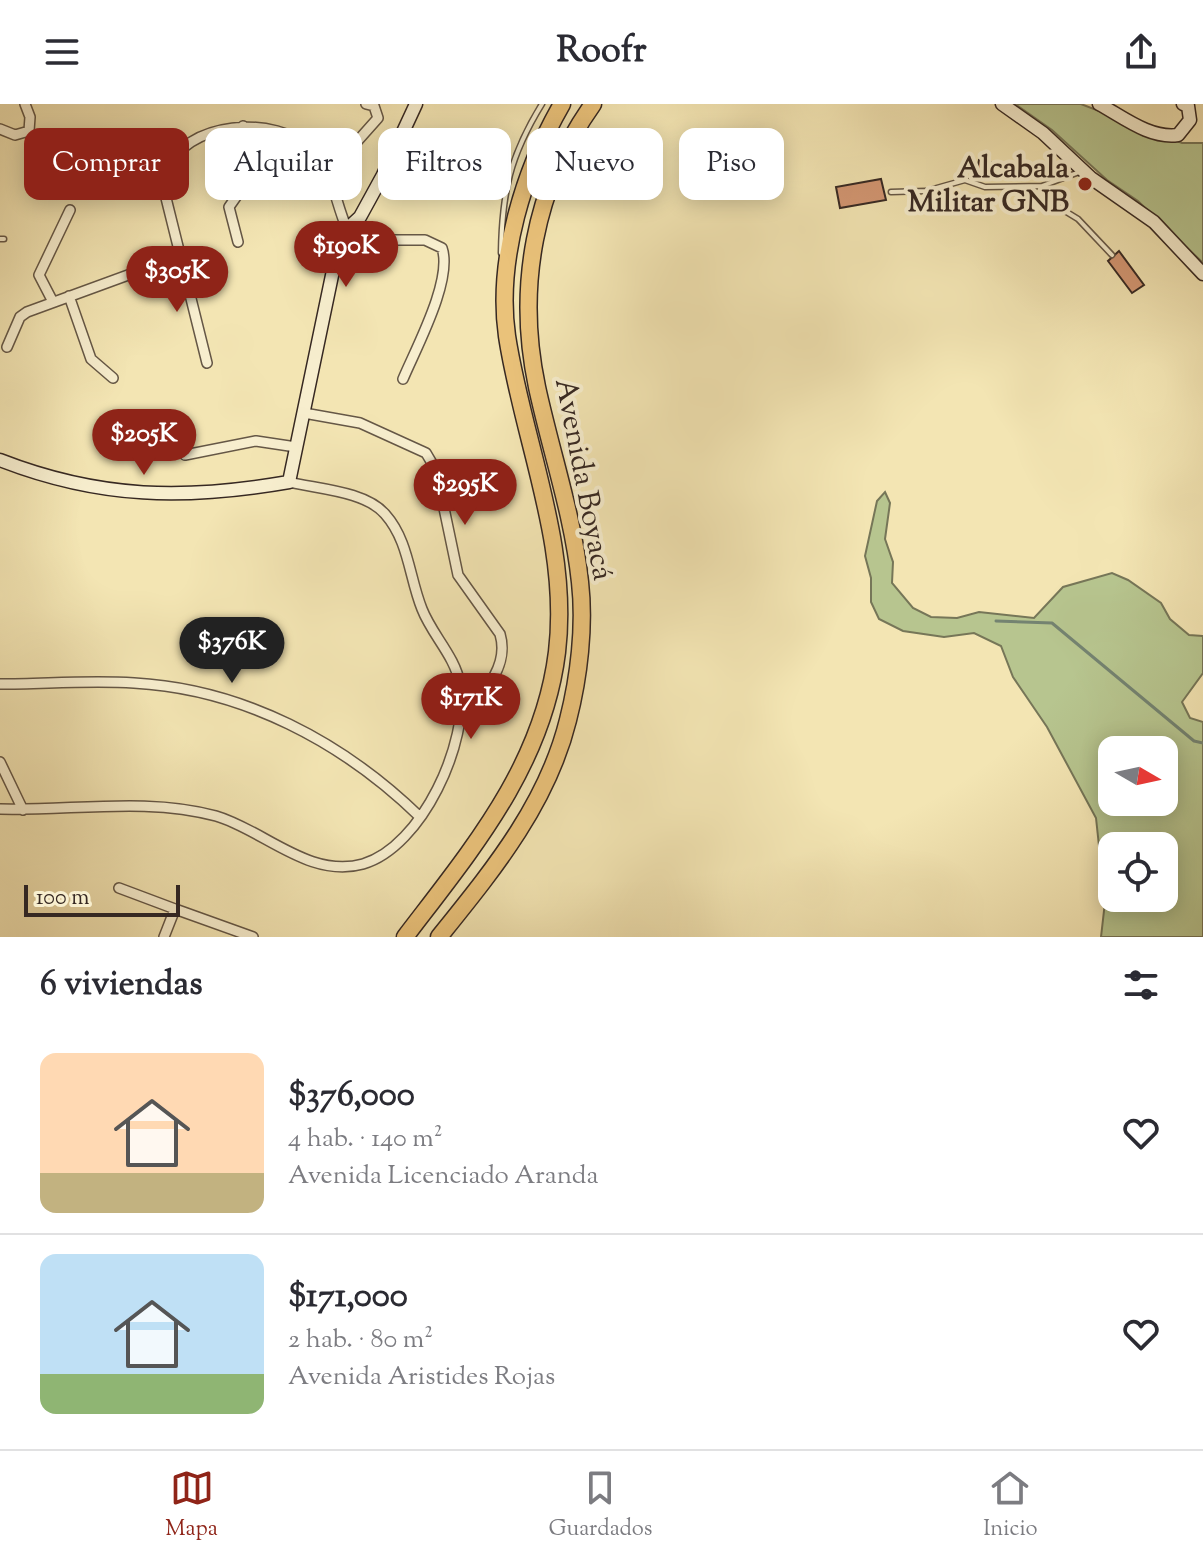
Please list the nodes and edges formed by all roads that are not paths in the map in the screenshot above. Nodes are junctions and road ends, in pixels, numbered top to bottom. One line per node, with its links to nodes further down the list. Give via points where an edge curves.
1 (25, 104): 12 (street, via 29,131 15,135)
2 (366, 104): 13 (street, via 374,106 378,118)
3 (416, 104): 19 (main road, via 360,217)
4 (542, 104): 25 (lane, via 517,144 503,197)
5 (562, 104): 25 (highway, Avenida Boyacá, via 534,162 522,202)
6 (593, 104): 47 (highway, Avenida Boyacá, via 569,140 543,199 528,323 581,586 574,693 540,798)
7 (1002, 104): 14 (main road)
8 (1099, 104): 9 (main road, via 1155,135 1170,136 1178,135 1190,120)
9 (1183, 104)
10 (243, 126): 11 (street); 20 (street, via 248,180 229,207); 22 (street, via 206,134 187,146 166,172 166,198)
11 (251, 128)
12 (0, 129)
13 (362, 136)
14 (1084, 171): 15 (lane); 23 (main road, via 1154,222)
15 (1042, 186): 16 (lane, via 985,187 965,180 926,191); 21 (lane)
16 (891, 192)
17 (338, 200): 19 (street)
18 (70, 210): 26 (street, via 39,275)
19 (347, 229): 30 (street, via 394,240 425,240 442,248 445,256 437,295); 31 (main road, via 324,304)
20 (238, 242)
21 (1112, 255)
22 (180, 256): 24 (street); 28 (street)
23 (1203, 274)
24 (69, 296): 26 (street); 29 (street, via 91,359)
25 (505, 298): 46 (highway, Avenida Boyacá, via 507,335 550,527 560,612 557,653 535,739 518,778 495,818)
26 (53, 302): 27 (street, via 20,317)
27 (7, 347)
28 (207, 363)
29 (113, 378)
30 (403, 379)
31 (304, 413): 33 (main road); 37 (street, via 370,427 417,447 432,460 458,575 504,646 495,676 472,699)
32 (178, 429): 33 (street, via 185,455 256,441)
33 (296, 447): 35 (main road)
34 (0, 460): 35 (main road, via 65,481 138,494 223,494)
35 (289, 482): 37 (street, via 360,499 383,512 406,549 422,610 456,670)
36 (0, 684): 41 (street, via 133,683 237,703 304,730 355,763)
37 (462, 701): 41 (street, via 441,784)
38 (0, 762): 40 (street)
39 (0, 809): 40 (street)
40 (23, 810): 41 (street, via 186,809 233,822 299,857 339,866 377,857)
41 (420, 817)
42 (119, 888): 43 (street)
43 (175, 909): 44 (street); 45 (street)
44 (164, 937)
45 (253, 937)
46 (405, 937)
47 (439, 937)

